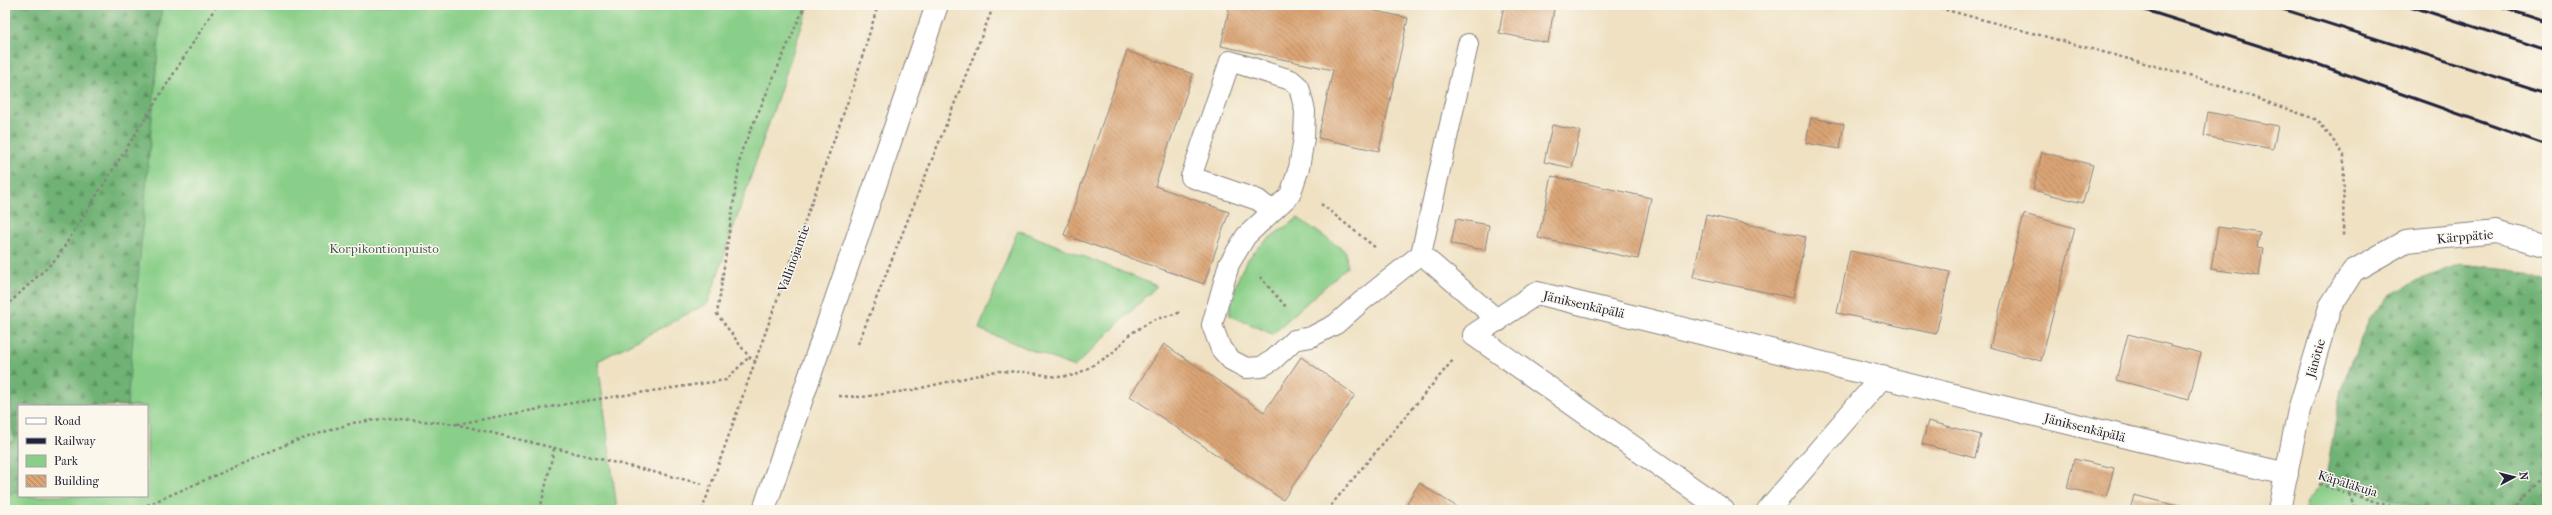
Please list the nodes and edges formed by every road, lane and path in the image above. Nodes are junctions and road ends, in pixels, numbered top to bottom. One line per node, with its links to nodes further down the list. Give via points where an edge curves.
1 (217, 5): 16 (path, via 57,258)
2 (805, 5): 22 (path, via 742,152 718,314)
3 (878, 5): 23 (path, Vallinojantie, via 854,84)
4 (937, 5): 37 (street, bridge)
5 (994, 5): 21 (path)
6 (1928, 5): 15 (path, via 2196,77 2318,120 2344,155 2345,219 2341,263)
7 (1468, 44): 13 (lane)
8 (1294, 182): 9 (lane, via 1290,195); 9 (lane, via 1304,138 1305,111 1300,86 1276,74 1230,61 1191,178 1258,200); 14 (path)
9 (1272, 211): 12 (lane, via 1246,236)
10 (2406, 241): 11 (street, Kärppätie, via 2496,232); 15 (street, Jänötie)
11 (2547, 246)
12 (1237, 250): 17 (lane, via 1229,264); 20 (path)
13 (1421, 254): 14 (lane); 18 (lane)
14 (1402, 268): 20 (lane, via 1336,324)
15 (2353, 271): 31 (street, Jänötie, via 2330,307 2299,410)
16 (5, 307)
17 (1215, 313): 20 (lane, via 1212,325 1221,349 1230,360 1246,368 1262,367 1294,340); 26 (path, via 1189,311 1153,320 1130,334 1112,354 1076,375 1058,377 996,371 912,390 862,398)
18 (1499, 321): 19 (street, Jäniksenkäpälä); 24 (street, Jäniksenkäpälä, via 1537,293)
19 (1474, 335): 38 (path); 39 (street)
20 (1312, 338)
21 (856, 351)
22 (749, 357): 23 (path); 28 (path, via 726,380)
23 (756, 362): 36 (path, Vallinojantie, bridge)
24 (1883, 376): 31 (street, Jäniksenkäpälä, via 2105,432); 40 (street)
25 (842, 388): 26 (path)
26 (839, 396): 27 (path)
27 (836, 403)
28 (455, 424): 29 (path); 34 (path, via 389,418 353,423 292,442)
29 (554, 449): 32 (path); 35 (path)
30 (2547, 470): 44 (path)
31 (2287, 474): 33 (path, Käpäläkuja); 41 (street, Jänötie)
32 (703, 484)
33 (2348, 494): 42 (path); 43 (path, Käpäläkuja)
34 (136, 510)
35 (540, 510)
36 (702, 510)
37 (764, 510)
38 (1327, 510)
39 (1723, 510)
40 (1768, 510)
41 (2279, 510)
42 (2356, 510)
43 (2402, 510)
44 (2513, 510)

